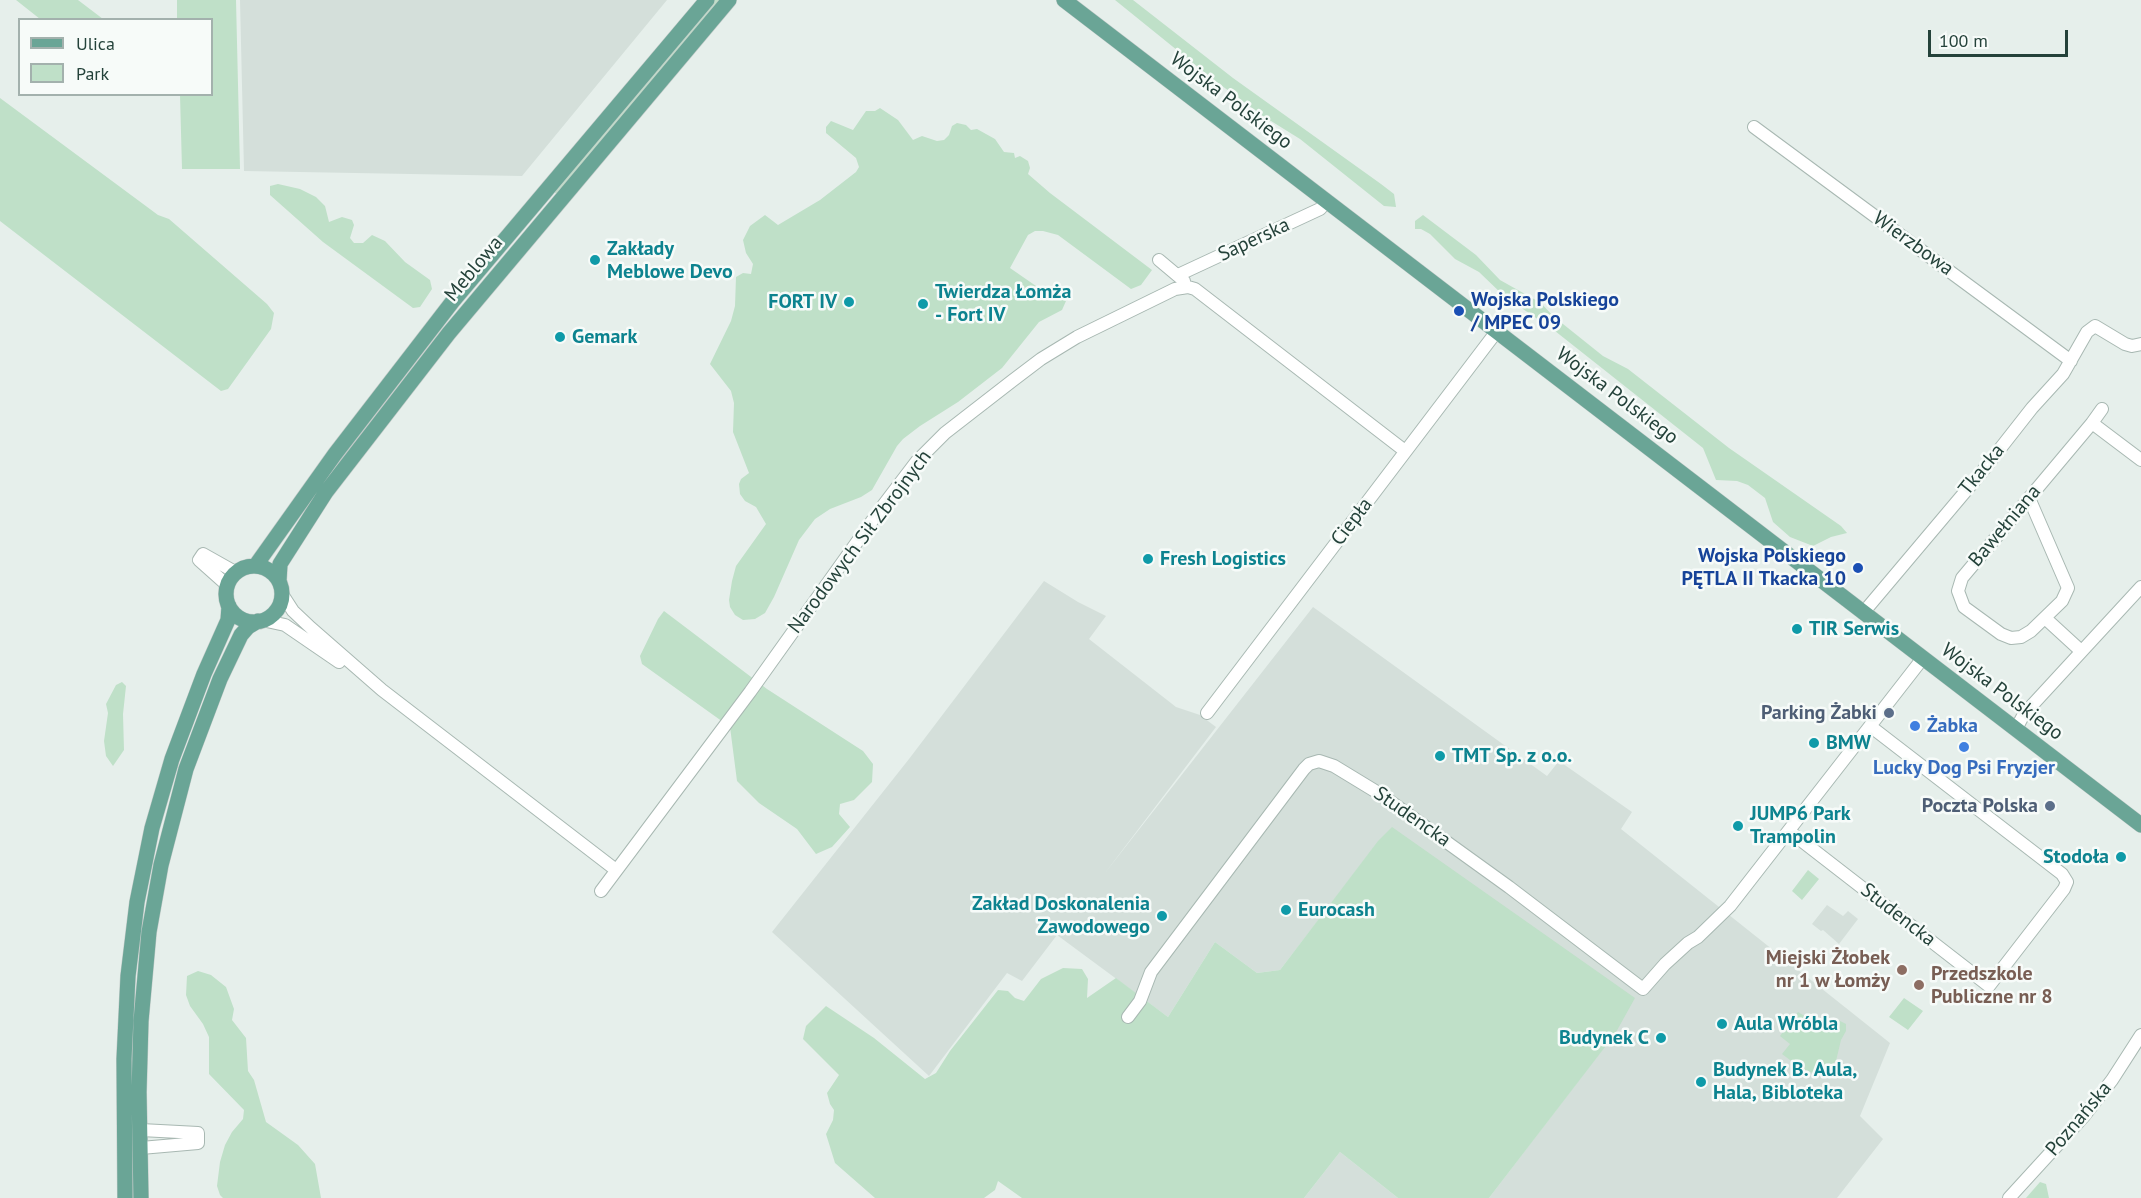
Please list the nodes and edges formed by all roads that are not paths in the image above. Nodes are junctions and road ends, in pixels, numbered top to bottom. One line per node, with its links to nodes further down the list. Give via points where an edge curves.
1 (707, 0): 18 (main road, Meblowa, via 463,288 335,454)
2 (729, 0): 20 (main road, Meblowa, via 420,370 314,510 280,564)
3 (1065, 0): 5 (main road, Wojska Polskiego)
4 (1754, 127): 11 (street, Wierzbowa)
5 (1327, 201): 7 (street, Saperska, via 1320,209); 9 (main road, Wojska Polskiego)
6 (1159, 260): 7 (street)
7 (1178, 275): 8 (street)
8 (1188, 287): 14 (street); 34 (street, Narodowych Sił Zbrojnych, via 1059,348 931,446 901,481)
9 (1497, 331): 14 (street, Ciepła); 23 (main road, Wojska Polskiego)
10 (2141, 344): 11 (street, Tkacka, via 2125,345 2095,326 2082,338)
11 (2071, 361): 23 (street, Tkacka)
12 (2102, 409): 13 (street, Bawełniana)
13 (2092, 423): 15 (street); 16 (street, Bawełniana)
14 (1405, 451): 29 (street, Ciepła)
15 (2141, 460)
16 (2029, 498): 24 (street, Bawełniana, via 2067,585 2064,597); 24 (street, Bawełniana, via 1962,578 1958,591 1964,607 2007,637 2021,637)
17 (201, 557): 19 (street)
18 (256, 566): 19 (main road, via 245,567); 20 (main road, via 272,572)
19 (231, 578): 22 (main road, via 226,592)
20 (280, 587): 25 (main road, via 281,600 274,613); 28 (street, via 293,611)
21 (2141, 587): 26 (street)
22 (229, 606): 25 (main road, via 241,618); 39 (main road, via 228,620 172,759 143,871 128,976)
23 (1863, 613): 27 (main road, Wojska Polskiego)
24 (2045, 618): 26 (street)
25 (260, 621): 28 (street, via 285,625); 38 (main road, via 241,635 220,679 186,769 160,865 143,990)
26 (2080, 651): 31 (street, via 2024,714)
27 (1923, 658): 30 (street, Studencka); 31 (main road, Wojska Polskiego)
28 (382, 690): 34 (street)
29 (1207, 713)
30 (1870, 726): 33 (street, Studencka); 33 (street, Studencka, via 2062,874 2067,882 2060,895 1989,986)
31 (2016, 729): 32 (main road, Wojska Polskiego)
32 (2141, 825)
33 (1790, 831): 36 (street, Studencka, via 1730,906 1665,964 1643,990 1509,886 1380,794 1334,765 1319,761 1304,769 1151,972 1140,1001)
34 (616, 870): 35 (street, Narodowych Sił Zbrojnych)
35 (601, 891)
36 (1128, 1017)
37 (2141, 1035): 43 (street, Poznańska, via 2084,1116)
38 (141, 1130): 39 (main road); 40 (main road); 40 (street, via 198,1138)
39 (124, 1139): 40 (main road); 41 (main road)
40 (141, 1148): 42 (main road)
41 (125, 1198)
42 (141, 1198)
43 (2009, 1198)

